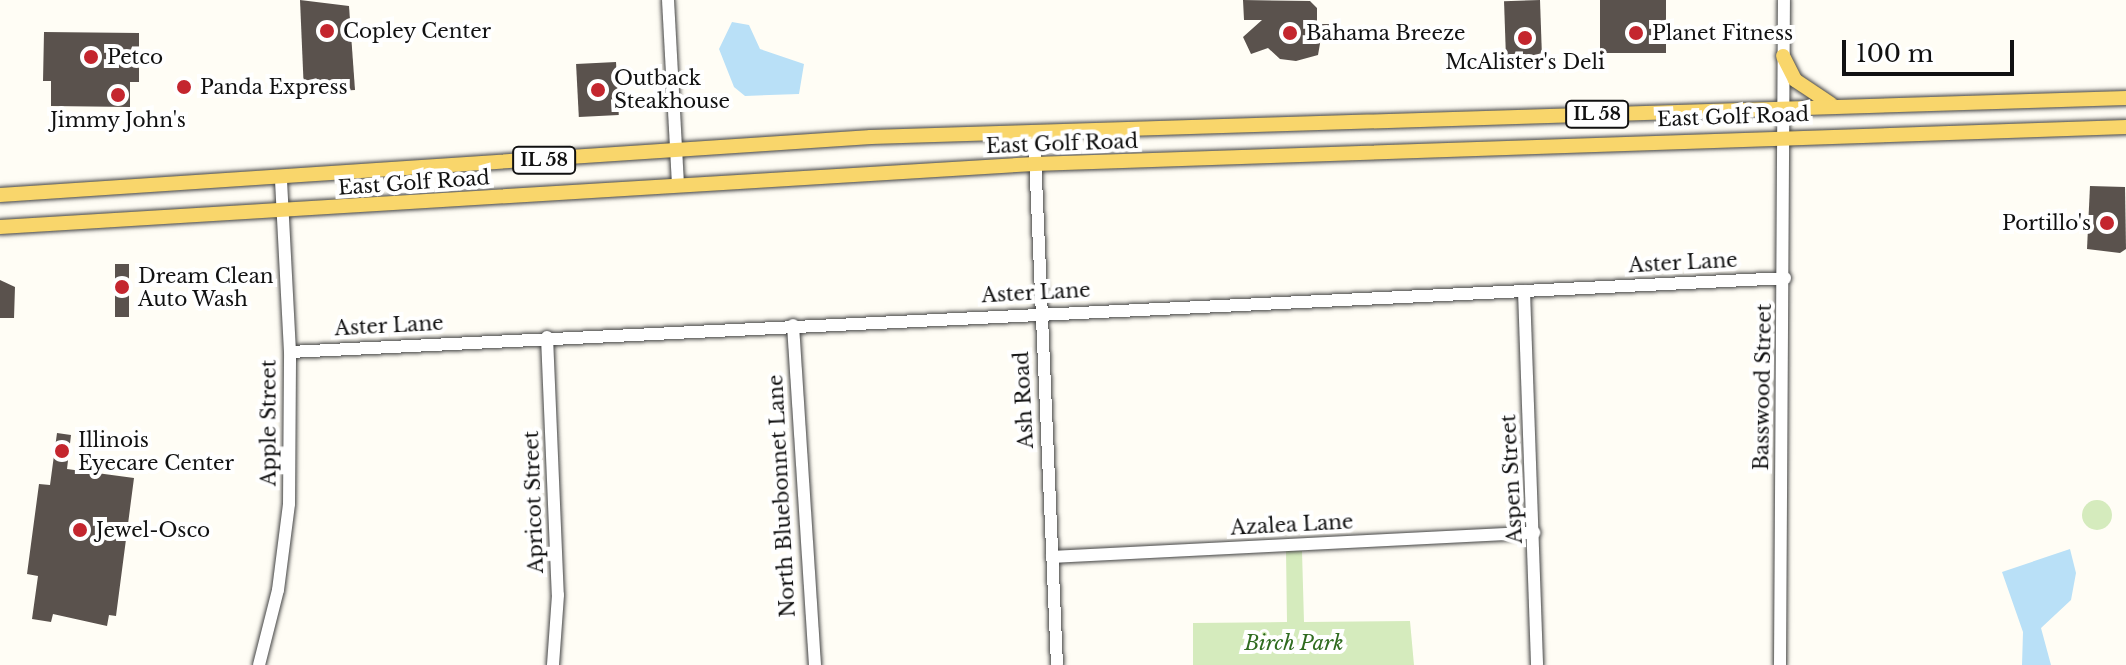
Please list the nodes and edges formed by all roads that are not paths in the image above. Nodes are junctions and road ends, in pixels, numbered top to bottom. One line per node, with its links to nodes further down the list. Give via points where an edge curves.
1 (668, 0): 10 (street)
2 (1784, 0): 3 (street, Basswood Street)
3 (1783, 56): 5 (main road, via 1804,89); 6 (street, Basswood Street)
4 (2126, 98): 5 (main road, East Golf Road / IL 58)
5 (1839, 107): 6 (main road, East Golf Road / IL 58)
6 (1781, 109): 8 (main road, East Golf Road / IL 58); 9 (street, Basswood Street)
7 (2126, 127): 9 (main road, East Golf Road / IL 58)
8 (1034, 132): 10 (main road, East Golf Road / IL 58); 11 (street, Ash Road)
9 (1782, 135): 11 (main road, East Golf Road / IL 58); 17 (street, Basswood Street)
10 (675, 151): 12 (main road, East Golf Road / IL 58); 13 (street)
11 (1034, 164): 13 (main road, East Golf Road / IL 58); 19 (street, Ash Road)
12 (281, 179): 14 (main road, East Golf Road / IL 58); 15 (street, Apple Street)
13 (678, 183): 15 (main road, East Golf Road / IL 58)
14 (0, 195)
15 (284, 213): 16 (main road, East Golf Road / IL 58); 22 (street, Apple Street)
16 (0, 227)
17 (1785, 278): 18 (street, Aster Lane); 30 (street, Basswood Street)
18 (1524, 291): 19 (street, Aster Lane); 23 (street, Aspen Street)
19 (1039, 312): 20 (street, Aster Lane); 24 (street, Ash Road)
20 (793, 325): 21 (street, Aster Lane); 27 (street, North Bluebonnet Lane)
21 (547, 337): 22 (street, Aster Lane); 26 (street, Apricot Street, via 558,595)
22 (290, 352): 25 (street, Apple Street, via 289,504 278,590)
23 (1534, 533): 24 (street, Azalea Lane); 29 (street, Aspen Street)
24 (1052, 557): 28 (street, Ash Road)
25 (259, 665)
26 (553, 665)
27 (815, 665)
28 (1057, 665)
29 (1537, 665)
30 (1780, 665)

